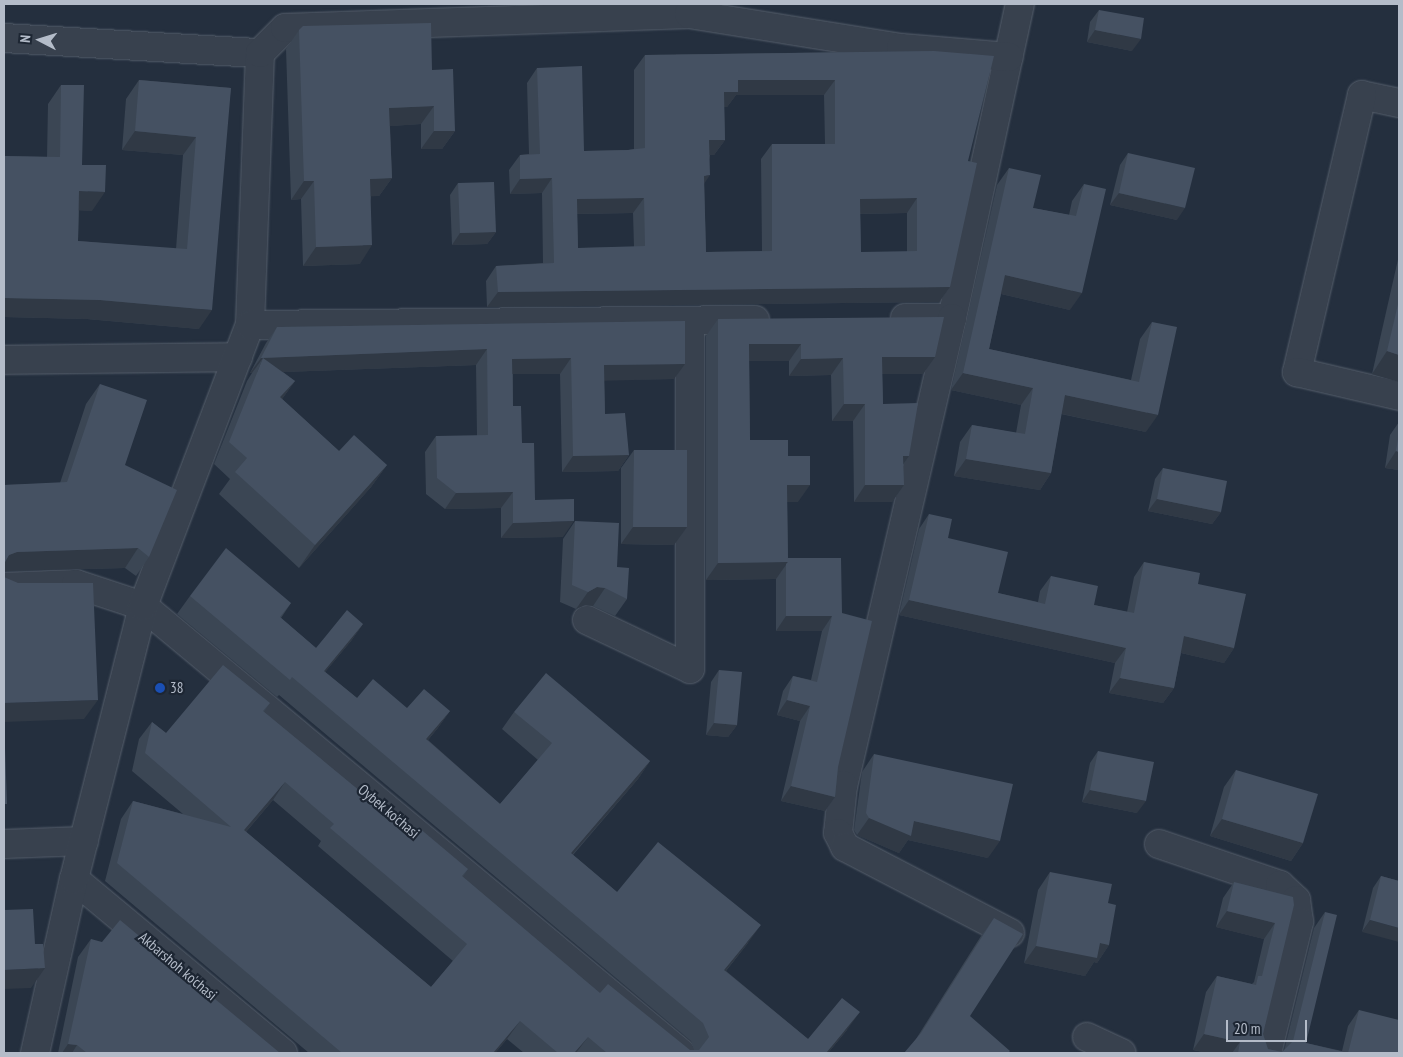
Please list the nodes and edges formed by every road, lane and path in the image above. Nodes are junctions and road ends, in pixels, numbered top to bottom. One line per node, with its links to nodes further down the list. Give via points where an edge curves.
1 (1020, 4): 4 (street)
2 (4, 38): 3 (street)
3 (260, 53): 4 (street, via 285,28 689,14 901,48); 10 (street)
4 (1009, 57): 6 (street)
5 (1399, 103): 13 (street, via 1362,95 1297,372)
6 (952, 318): 7 (street); 21 (street, via 843,785 838,833 845,847)
7 (874, 319)
8 (777, 320): 9 (street)
9 (690, 321): 10 (street); 16 (street, via 690,669)
10 (250, 325): 11 (street)
11 (238, 357): 12 (street); 15 (street)
12 (4, 360)
13 (1399, 396)
14 (4, 586): 15 (street, via 76,584)
15 (143, 606): 17 (street); 25 (street, Oybek ko'chasi)
16 (587, 620)
17 (84, 841): 18 (street); 20 (street)
18 (4, 844)
19 (1159, 844): 27 (street, via 1280,885 1296,900 1299,922)
20 (74, 879): 23 (street); 24 (street, Akbarshoh ko'chasi)
21 (1010, 933)
22 (1087, 1037): 26 (street)
23 (35, 1053)
24 (283, 1053)
25 (681, 1053)
26 (1122, 1053)
27 (1267, 1053)

